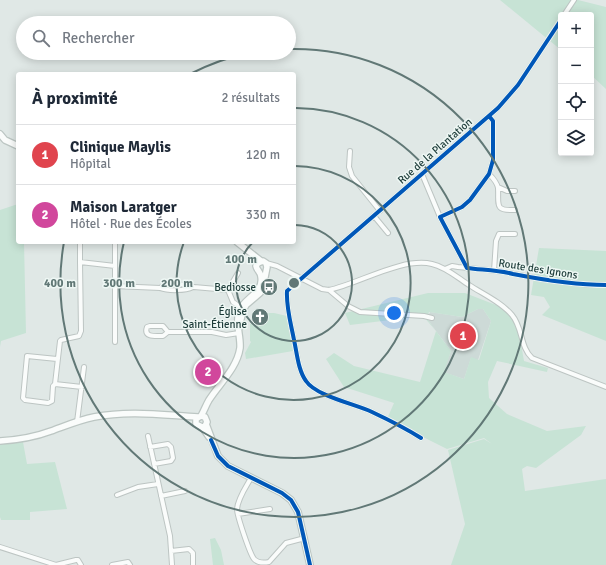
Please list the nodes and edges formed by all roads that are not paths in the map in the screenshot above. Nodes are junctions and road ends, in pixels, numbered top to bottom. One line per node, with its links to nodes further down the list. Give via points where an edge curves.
1 (573, 2): 2 (street)
2 (566, 12)
3 (558, 25): 4 (street, Rue de la Plantation, via 518,86)
4 (489, 116): 8 (street, Rue de la Plantation); 9 (street, via 493,121 493,160)
5 (0, 134): 6 (street)
6 (16, 145)
7 (350, 151): 13 (street, via 348,167 352,176)
8 (422, 174): 13 (street, Rue de la Plantation); 15 (street)
9 (489, 174): 10 (street); 15 (street, via 470,200 462,207)
10 (498, 187): 11 (street); 12 (street, via 500,209)
11 (515, 191)
12 (515, 210)
13 (380, 211): 14 (street, Rue de la Plantation)
14 (374, 216): 16 (street); 28 (street, Rue de la Plantation)
15 (440, 217): 24 (street)
16 (388, 233)
17 (515, 234): 26 (street, via 499,234 496,241)
18 (80, 244): 21 (street)
19 (115, 244): 22 (street)
20 (240, 244): 23 (street)
21 (80, 262): 22 (street); 38 (street, via 81,331 75,338 60,341)
22 (115, 266): 30 (street)
23 (262, 266): 28 (street, via 273,265); 33 (street, via 265,280 262,290)
24 (467, 268): 25 (street, Route des Ignons, via 452,266); 26 (street, Route des Ignons)
25 (445, 270): 32 (street, Route des Ignons, via 431,264 415,263); 42 (street, via 510,313 519,327 525,349 532,358)
26 (494, 271): 29 (street, Route des Ignons, via 582,285)
27 (238, 273): 31 (street)
28 (302, 279): 32 (street); 46 (street, Rue de la Plantation, via 288,291 287,298 300,368 306,381 315,390 370,411)
29 (606, 284)
30 (115, 286): 31 (street, via 160,288 164,285 188,285); 37 (street)
31 (228, 290): 33 (street, via 233,302)
32 (329, 290): 34 (street, via 348,306 360,312)
33 (242, 309): 35 (street)
34 (432, 318)
35 (239, 330): 36 (street, via 226,335 212,332); 43 (street, via 240,345 236,361 212,396)
36 (168, 332): 36 (street, via 163,336 150,336 146,331 150,326 163,326)
37 (115, 342)
38 (57, 359): 40 (street); 40 (street, via 27,356 23,398 48,403 52,401)
39 (84, 367): 41 (street)
40 (55, 384): 41 (street)
41 (82, 387): 44 (street)
42 (606, 387)
43 (201, 421): 44 (street, via 182,416 123,413); 50 (street, via 218,456 228,466)
44 (77, 422): 47 (street, via 39,435)
45 (148, 436): 48 (street)
46 (421, 438)
47 (0, 441)
48 (150, 447): 49 (street); 49 (street, via 168,444 171,446 171,461)
49 (154, 464): 51 (street)
50 (251, 478): 56 (street, via 242,494 237,508); 57 (street, via 291,500 298,512)
51 (158, 484): 53 (street); 54 (street)
52 (185, 491): 54 (street)
53 (117, 495)
54 (161, 496): 59 (street)
55 (270, 509): 56 (street)
56 (238, 514): 60 (street, via 254,558)
57 (304, 538): 60 (street, via 286,543); 67 (street)
58 (0, 547): 62 (street, via 56,565 78,560)
59 (171, 551): 65 (street); 66 (street, via 189,549 193,553)
60 (269, 563)
61 (120, 564): 63 (street); 64 (street, via 128,562)
62 (81, 565)
63 (112, 565)
64 (130, 565)
65 (172, 565)
66 (193, 565)
67 (310, 565)

